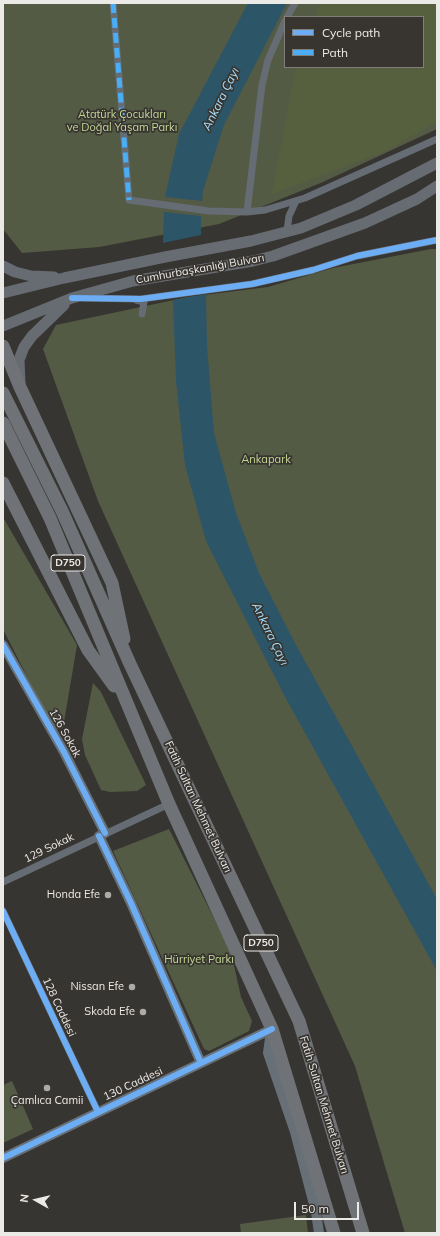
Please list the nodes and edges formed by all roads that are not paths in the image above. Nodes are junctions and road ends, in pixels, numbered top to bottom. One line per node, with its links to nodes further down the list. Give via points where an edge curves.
1 (113, 3): 9 (street, via 129,200 209,211)
2 (295, 3): 3 (street)
3 (288, 16)
4 (284, 23): 9 (street, via 268,60 262,85)
5 (437, 139): 8 (street)
6 (437, 163): 10 (main road, Cumhurbaşkanlığı Bulvarı, via 356,205 301,228)
7 (437, 186): 17 (main road, Cumhurbaşkanlığı Bulvarı, via 365,223 254,262 163,275)
8 (296, 201): 9 (street); 10 (street)
9 (248, 212)
10 (287, 231): 14 (main road, Cumhurbaşkanlığı Bulvarı, via 251,241)
11 (437, 234): 12 (street)
12 (434, 241): 16 (street, via 357,256 259,283)
13 (3, 266): 14 (main road, via 31,276)
14 (64, 278): 15 (main road, Cumhurbaşkanlığı Bulvarı)
15 (3, 294)
16 (132, 298): 17 (street); 18 (street, via 144,302)
17 (71, 299): 19 (main road, Cumhurbaşkanlığı Bulvarı); 22 (main road, via 46,320 24,347 19,360)
18 (142, 314)
19 (3, 326)
20 (3, 346): 22 (highway)
21 (3, 366): 22 (highway)
22 (20, 387): 27 (highway, via 112,583)
23 (3, 393): 27 (highway, Fatih Sultan Mehmet Bulvarı / D750, via 62,511)
24 (3, 424): 28 (highway, Fatih Sultan Mehmet Bulvarı / D750, via 50,518)
25 (3, 484): 28 (highway, via 88,650)
26 (3, 645): 30 (street, 126 Sokak, via 64,752)
27 (130, 664): 39 (highway, Fatih Sultan Mehmet Bulvarı / D750, via 299,1022)
28 (128, 706): 29 (highway, Fatih Sultan Mehmet Bulvarı / D750)
29 (170, 804): 30 (street, 129 Sokak); 33 (highway, Fatih Sultan Mehmet Bulvarı / D750)
30 (102, 835): 31 (street, 129 Sokak); 34 (street, 126 Sokak)
31 (3, 882)
32 (3, 911): 35 (street, 128 Caddesi)
33 (272, 1029): 34 (street, 130 Caddesi); 37 (street, via 268,1053 296,1132); 38 (highway, Fatih Sultan Mehmet Bulvarı / D750)
34 (201, 1063): 35 (street, 130 Caddesi)
35 (98, 1112): 36 (street, 130 Caddesi)
36 (3, 1158)
37 (319, 1233)
38 (334, 1233)
39 (363, 1233)

